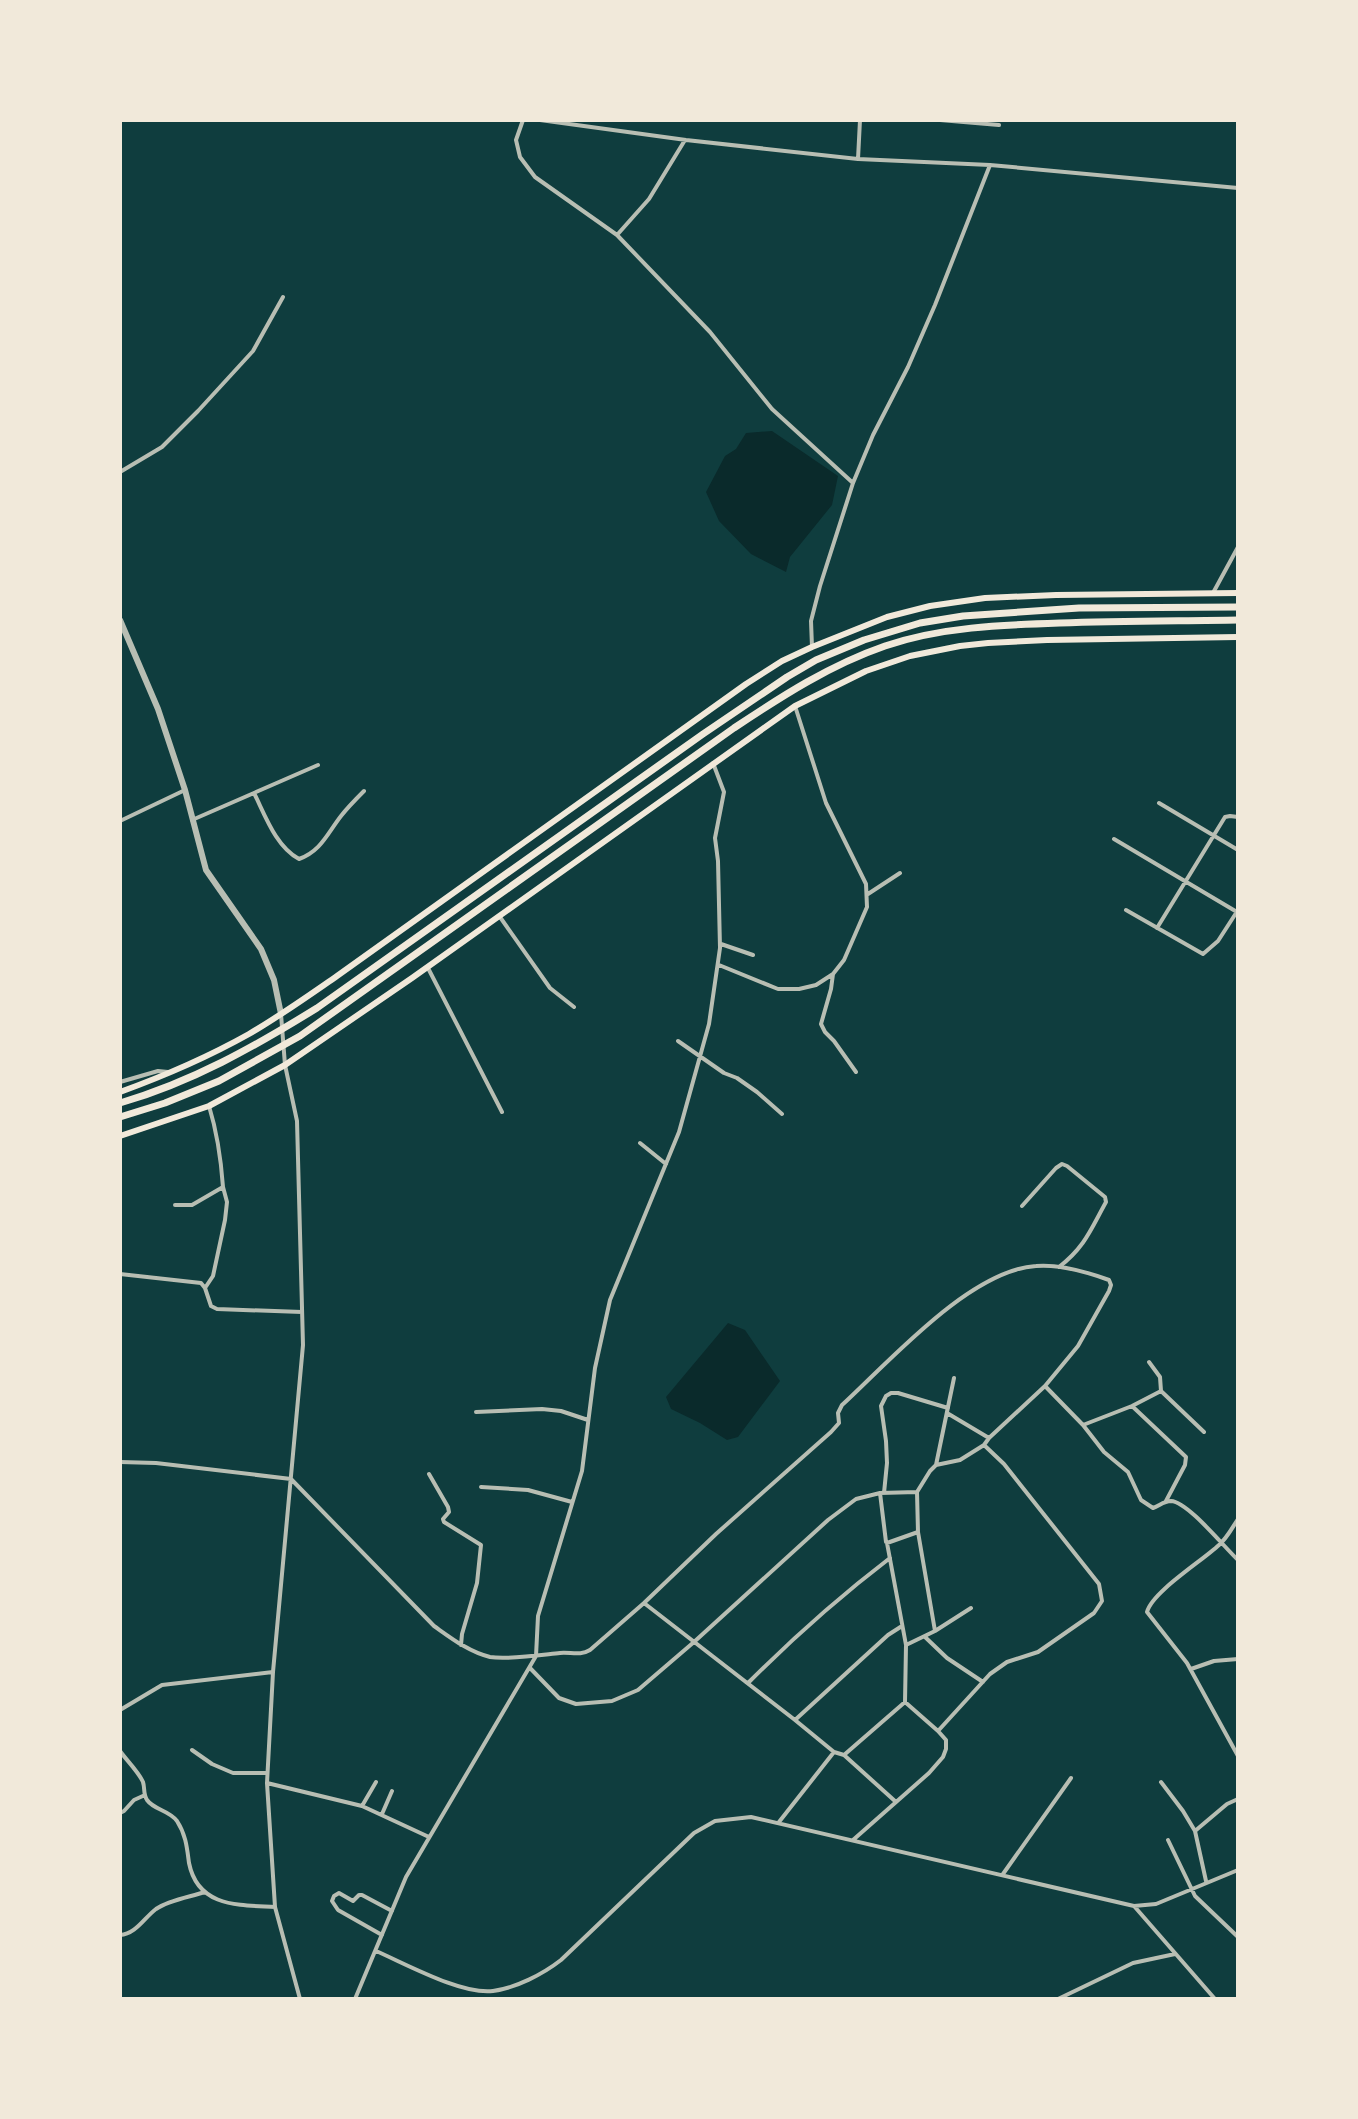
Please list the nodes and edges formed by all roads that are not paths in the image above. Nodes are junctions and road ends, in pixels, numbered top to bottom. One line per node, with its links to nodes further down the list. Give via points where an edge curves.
1 (523, 120): 10 (street, via 516,140 525,166)
2 (540, 120): 6 (street)
3 (860, 120): 7 (street)
4 (940, 120): 5 (street)
5 (999, 125)
6 (686, 140): 7 (street); 10 (street, via 649,199)
7 (858, 159): 8 (street)
8 (990, 165): 9 (street); 13 (street, via 935,305)
9 (1238, 188)
10 (617, 235): 13 (street, via 710,332 772,409)
11 (283, 297): 12 (street, via 253,351 198,411 162,447)
12 (120, 472)
13 (853, 483): 21 (street, via 811,621)
14 (1238, 547): 15 (street)
15 (1213, 593): 16 (main road); 21 (main road, via 971,600 887,617)
16 (1238, 593)
17 (1238, 607): 56 (highway, via 1079,608 963,616 920,623 816,660 317,1008 186,1080)
18 (120, 620): 25 (street)
19 (1238, 620): 60 (highway, via 1018,624 934,634 883,647 819,675 734,728 300,1036 219,1081)
20 (1238, 637): 22 (main road, via 960,646 866,671)
21 (812, 647): 48 (main road, via 746,684)
22 (795, 706): 23 (main road); 37 (street, via 826,803)
23 (713, 763): 40 (main road); 42 (street, via 724,792 715,838)
24 (318, 765): 27 (street)
25 (185, 790): 30 (street); 31 (street)
26 (364, 791): 27 (street, via 323,843 299,859 273,830)
27 (254, 793): 30 (street)
28 (1159, 803): 32 (street)
29 (1238, 817): 32 (street, via 1225,817)
30 (192, 820): 48 (street, via 206,870 261,949)
31 (120, 821)
32 (1213, 835): 34 (street); 36 (street)
33 (1114, 839): 36 (street)
34 (1238, 850)
35 (900, 873): 37 (street)
36 (1186, 882): 39 (street); 41 (street)
37 (868, 894): 46 (street, via 862,921)
38 (1126, 910): 41 (street)
39 (1237, 911): 41 (street, via 1203,954)
40 (499, 916): 45 (main road); 47 (street, via 550,988)
41 (1157, 928)
42 (720, 943): 43 (street); 44 (street)
43 (753, 955)
44 (718, 964): 46 (street, via 778,989 816,985); 50 (street)
45 (427, 967): 51 (main road); 58 (street)
46 (833, 974): 53 (street, via 821,1024)
47 (574, 1007)
48 (281, 1014): 51 (street); 52 (main road)
49 (678, 1041): 50 (street)
50 (699, 1058): 59 (street, via 737,1078); 63 (street)
51 (285, 1065): 57 (main road); 70 (street, via 297,1121)
52 (170, 1072): 54 (street); 55 (main road)
53 (856, 1072)
54 (120, 1082)
55 (120, 1092)
56 (120, 1103)
57 (209, 1106): 61 (main road); 64 (street)
58 (502, 1112)
59 (782, 1114)
60 (120, 1117)
61 (120, 1136)
62 (640, 1143): 63 (street)
63 (666, 1164): 78 (street, via 610,1300)
64 (223, 1187): 65 (street, via 192,1205); 69 (street, via 225,1220 213,1276)
65 (175, 1205)
66 (1022, 1206): 67 (street, via 1062,1164 1107,1199 1086,1241)
67 (1059, 1267): 73 (street, via 1107,1279 1110,1288 1078,1346); 98 (street, via 1034,1266 1004,1274 970,1291 937,1317 842,1405 831,1432)
68 (120, 1274): 69 (street, via 195,1282)
69 (205, 1288): 70 (street, via 217,1309)
70 (302, 1312): 86 (street)
71 (1149, 1362): 74 (street, via 1160,1377)
72 (954, 1378): 76 (street)
73 (1045, 1386): 79 (street); 81 (street)
74 (1161, 1391): 75 (street); 80 (street)
75 (1132, 1406): 79 (street); 90 (street, via 1186,1457)
76 (947, 1411): 81 (street); 84 (street); 89 (street, via 898,1393 882,1401 887,1463)
77 (476, 1412): 78 (street, via 542,1409)
78 (589, 1420): 91 (street)
79 (1083, 1425): 90 (street, via 1128,1472 1144,1503 1153,1508)
80 (1204, 1432)
81 (989, 1438): 82 (street)
82 (984, 1445): 84 (street, via 960,1460); 111 (street, via 1058,1529 1099,1584 1102,1601 1094,1613 1038,1652 1007,1662)
83 (120, 1462): 86 (street)
84 (936, 1465): 88 (street)
85 (429, 1474): 104 (street, via 448,1507 444,1522 481,1545)
86 (291, 1479): 104 (street, via 434,1626); 110 (street)
87 (481, 1487): 91 (street, via 528,1490)
88 (917, 1492): 89 (street); 93 (street)
89 (882, 1493): 94 (street); 103 (street, via 856,1499 828,1520)
90 (1166, 1501): 95 (street, via 1179,1503)
91 (572, 1502): 106 (street, via 538,1616)
92 (1238, 1519): 95 (street)
93 (918, 1532): 94 (street); 101 (street)
94 (887, 1543): 96 (street)
95 (1221, 1543): 97 (street); 109 (street, via 1148,1608)
96 (890, 1558): 100 (street); 112 (street)
97 (1238, 1560)
98 (644, 1603): 103 (street); 106 (street, via 585,1653)
99 (971, 1608): 101 (street)
100 (902, 1626): 105 (street); 115 (street)
101 (935, 1631): 102 (street)
102 (924, 1636): 105 (street); 111 (street)
103 (694, 1642): 108 (street, via 638,1690 612,1701 576,1704 559,1698); 112 (street)
104 (461, 1645): 106 (street, via 490,1657)
105 (906, 1645): 113 (street)
106 (536, 1656): 108 (street)
107 (1238, 1659): 109 (street)
108 (530, 1668): 136 (street)
109 (1191, 1669): 121 (street)
110 (273, 1672): 114 (street, via 162,1685); 122 (street)
111 (983, 1682): 116 (street)
112 (748, 1683): 115 (street)
113 (905, 1702): 116 (street); 120 (street)
114 (120, 1710)
115 (795, 1720): 119 (street)
116 (938, 1731): 130 (street, via 946,1740 943,1757)
117 (192, 1750): 122 (street, via 233,1773)
118 (120, 1751): 128 (street, via 143,1782)
119 (834, 1752): 120 (street); 134 (street)
120 (844, 1755): 130 (street)
121 (1238, 1756)
122 (268, 1773): 126 (street)
123 (1071, 1778): 140 (street)
124 (376, 1782): 131 (street)
125 (1161, 1782): 135 (street)
126 (267, 1783): 131 (street); 145 (street)
127 (392, 1791): 133 (street)
128 (145, 1795): 132 (street); 143 (street, via 176,1820 186,1838 194,1878)
129 (1238, 1799): 135 (street)
130 (896, 1802): 137 (street)
131 (362, 1806): 133 (street)
132 (120, 1813)
133 (381, 1815): 136 (street)
134 (778, 1823): 137 (street); 150 (street, via 751,1817 715,1821 694,1833 561,1960 506,1988 464,1987)
135 (1195, 1831): 141 (street)
136 (429, 1837): 146 (street)
137 (853, 1840): 140 (street)
138 (1168, 1840): 142 (street)
139 (1238, 1870): 141 (street)
140 (1003, 1875): 144 (street)
141 (1206, 1881): 142 (street)
142 (1189, 1889): 144 (street, via 1156,1904); 149 (street)
143 (205, 1891): 145 (street, via 224,1902); 147 (street, via 155,1909)
144 (1134, 1906): 151 (street)
145 (275, 1907): 152 (street)
146 (392, 1911): 148 (street); 148 (street, via 362,1895 353,1901 339,1893 334,1896 338,1910)
147 (120, 1935)
148 (382, 1935): 150 (street)
149 (1238, 1937)
150 (376, 1951): 153 (street)
151 (1175, 1954): 154 (street, via 1133,1963); 155 (street)
152 (300, 1999)
153 (355, 1999)
154 (1058, 1999)
155 (1215, 1999)

